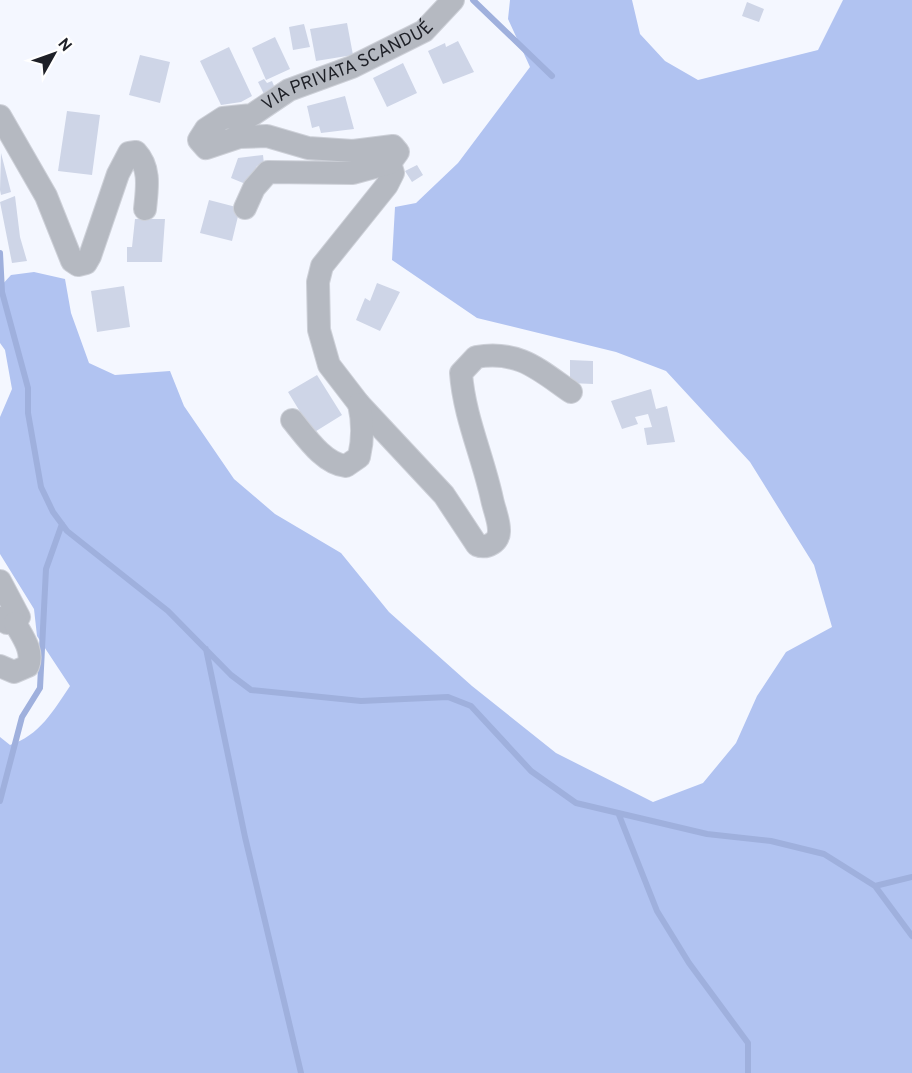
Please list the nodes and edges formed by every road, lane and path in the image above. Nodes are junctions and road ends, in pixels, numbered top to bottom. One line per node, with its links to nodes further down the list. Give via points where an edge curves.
1 (453, 0): 3 (street, VIA PRIVATA SCANDUÉ, via 424,31 352,67 289,90 252,115 223,118 206,129 200,140 206,148 239,137 267,136 308,148 353,151 393,146 398,152)
2 (0, 116): 5 (street, via 46,196 72,261 78,265 86,263 90,256 129,153 136,152 145,164)
3 (390, 163): 4 (street, via 353,172 268,172 254,188); 7 (street, via 393,173 387,185 328,257 318,282 323,353)
4 (245, 208)
5 (145, 209)
6 (571, 392): 7 (street, via 531,363 505,355 477,357 461,373 499,532 495,541 484,547 474,543 444,495)
7 (359, 404): 8 (street, via 361,449 359,458 346,466 338,465 314,447)
8 (292, 420)
9 (0, 581): 10 (street, via 19,617)
10 (7, 620): 11 (street, via 26,643 31,659 28,666 14,672)
11 (0, 666)

